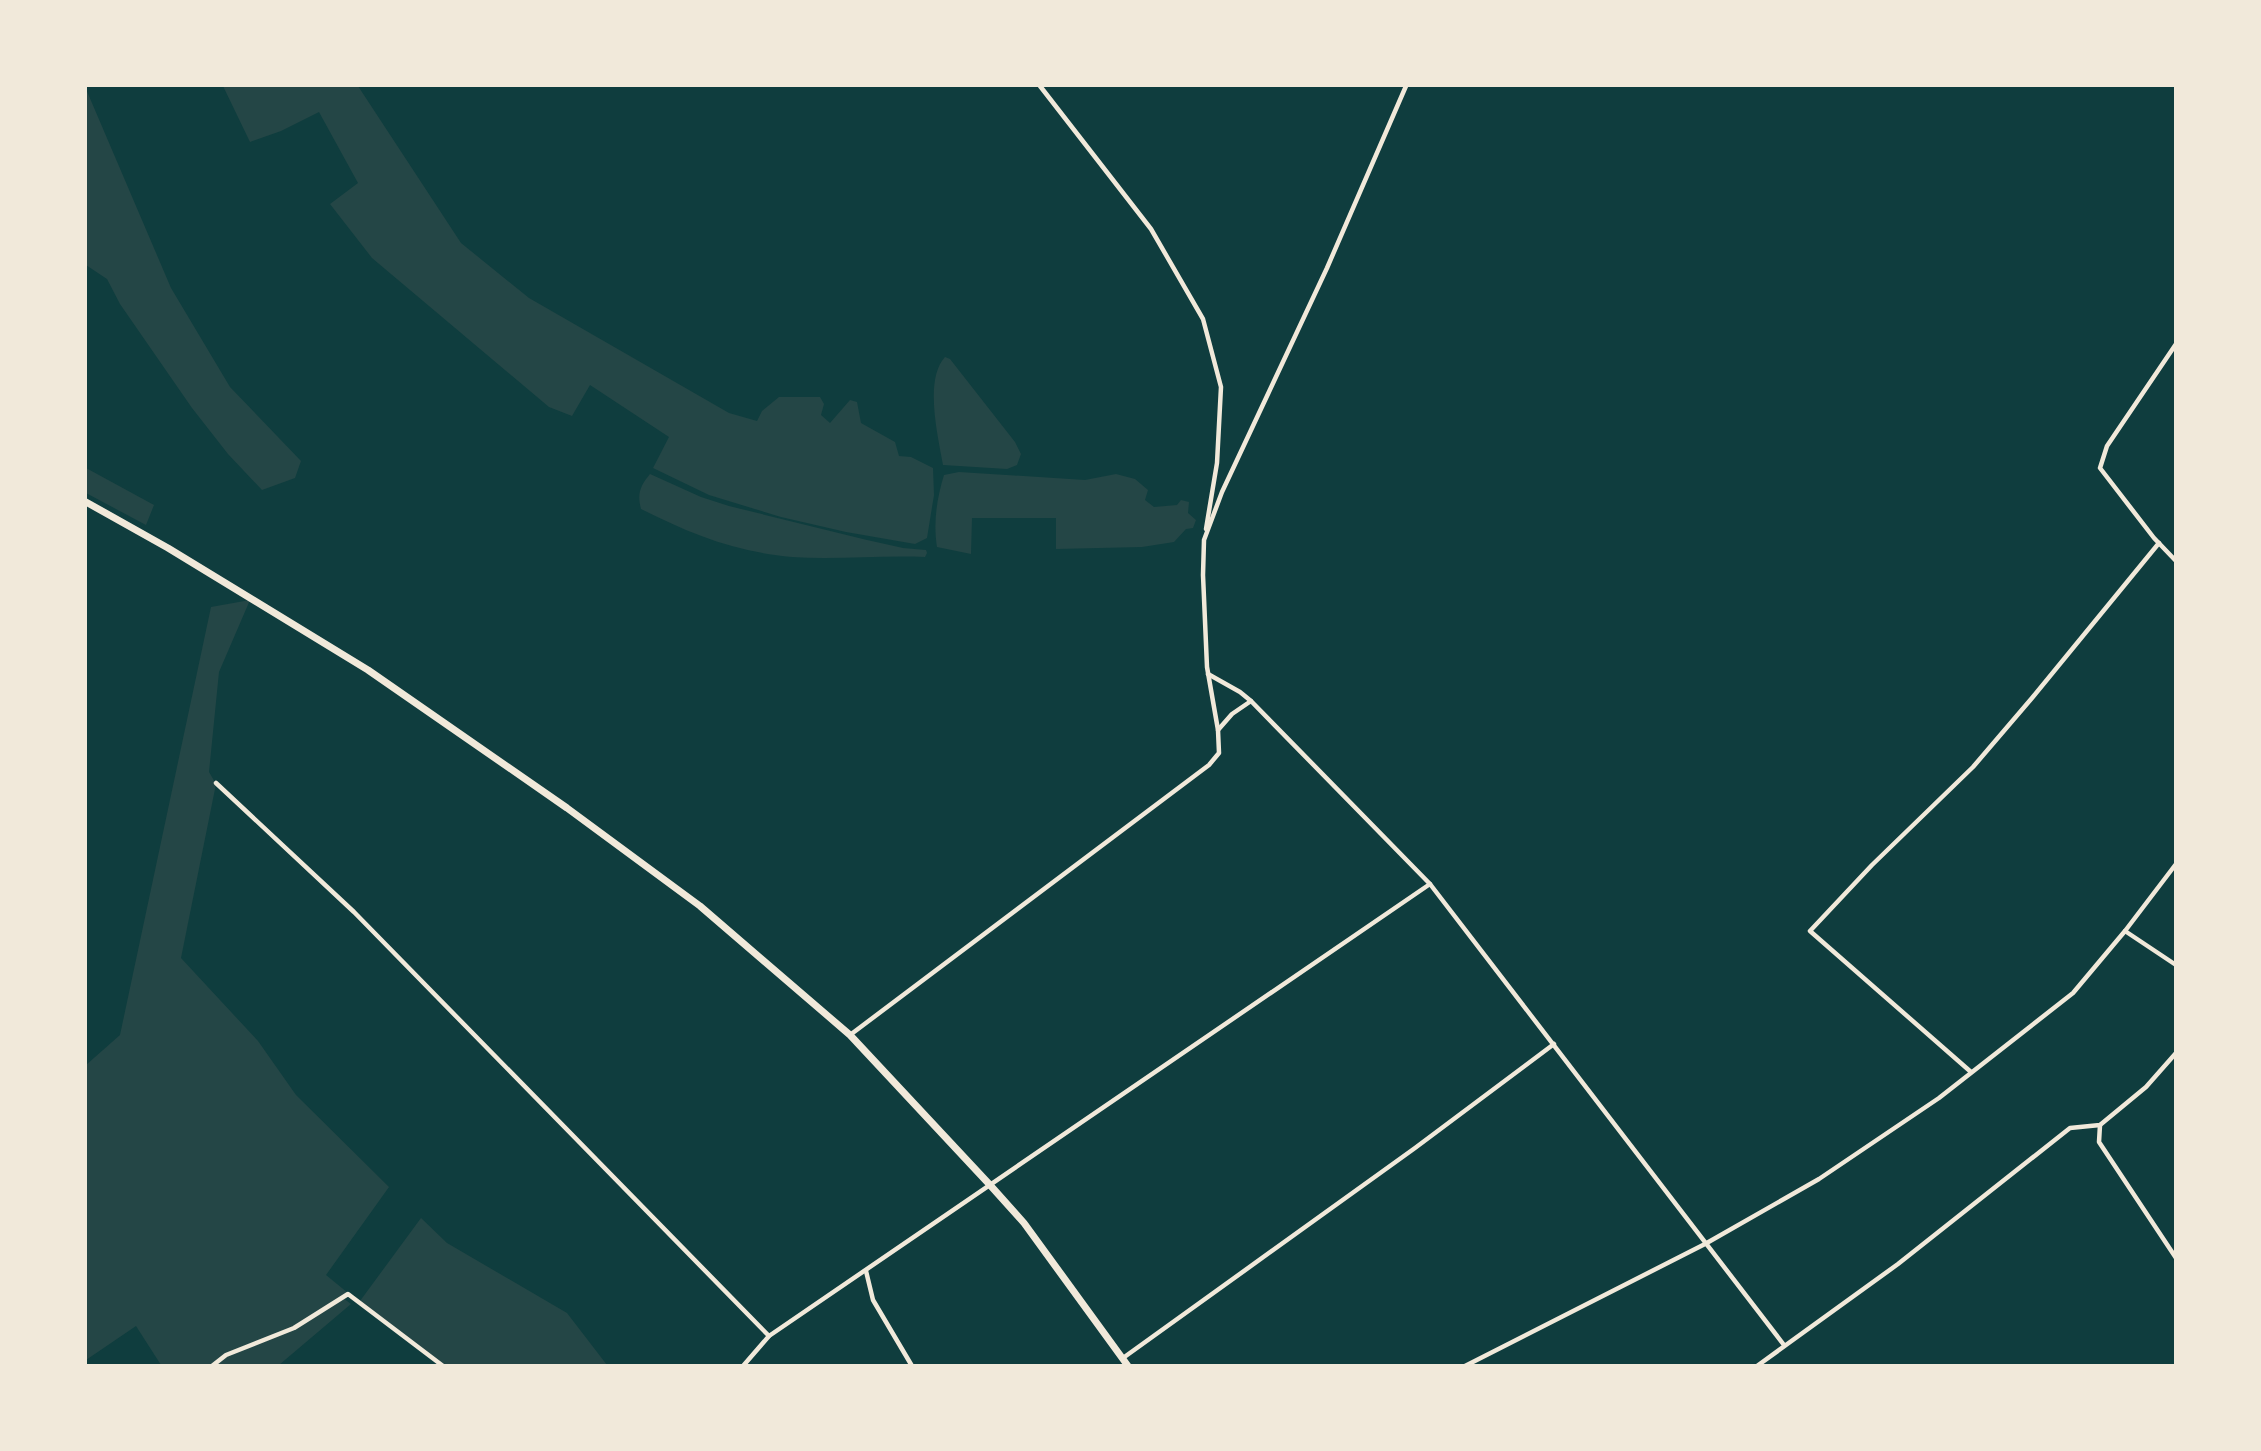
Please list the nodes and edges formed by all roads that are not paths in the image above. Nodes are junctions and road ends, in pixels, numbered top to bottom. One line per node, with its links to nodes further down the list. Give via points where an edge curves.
1 (1040, 86): 5 (street, via 1151,229 1203,320 1221,387 1217,463)
2 (1406, 86): 5 (street, via 1222,492)
3 (2175, 344): 6 (street, via 2107,446 2100,468)
4 (86, 502): 16 (main road, via 368,670 567,808 700,906)
5 (1204, 540): 8 (street)
6 (2159, 543): 7 (street); 19 (street, via 1973,767 1810,932)
7 (2175, 561)
8 (1208, 675): 9 (street); 10 (street)
9 (1251, 701): 10 (street); 13 (street)
10 (1218, 730): 16 (street, via 1219,753 1209,765)
11 (216, 783): 25 (street, via 362,920)
12 (2175, 864): 14 (street)
13 (1430, 884): 17 (street); 21 (street)
14 (2125, 931): 15 (street); 19 (street, via 2073,993)
15 (2175, 965)
16 (850, 1035): 21 (main road)
17 (1554, 1044): 22 (street); 27 (street)
18 (2175, 1053): 20 (street, via 2146,1087)
19 (1971, 1072): 22 (street, via 1819,1179)
20 (2100, 1125): 23 (street, via 2099,1142); 26 (street, via 2070,1128 1898,1264)
21 (990, 1185): 24 (street); 27 (main road, via 1024,1223)
22 (1705, 1244): 26 (street); 33 (street)
23 (2175, 1258)
24 (866, 1271): 25 (street); 31 (street, via 873,1300)
25 (769, 1336): 30 (street)
26 (1784, 1345): 34 (street)
27 (1123, 1359): 32 (main road)
28 (212, 1365): 29 (street, via 226,1355 294,1328 348,1294)
29 (443, 1365)
30 (742, 1365)
31 (912, 1365)
32 (1128, 1365)
33 (1464, 1365)
34 (1757, 1365)

